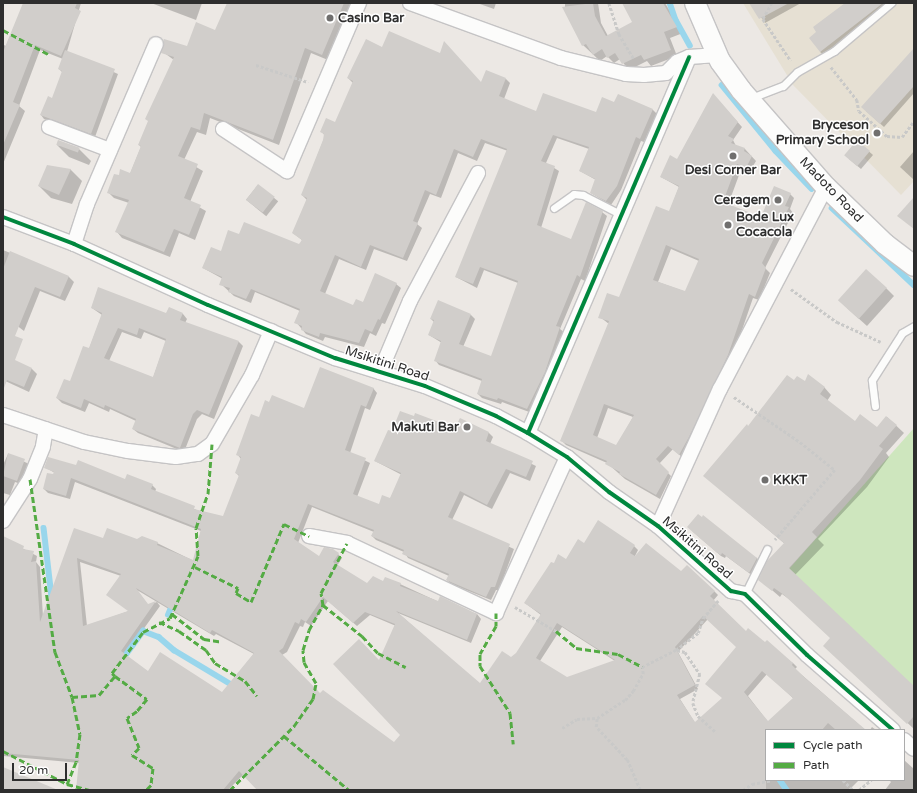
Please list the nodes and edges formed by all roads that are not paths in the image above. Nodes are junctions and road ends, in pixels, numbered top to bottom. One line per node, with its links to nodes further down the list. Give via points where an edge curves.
1 (359, 3): 10 (street, via 287,171)
2 (410, 3): 7 (street, via 561,58 626,74 666,73 677,62)
3 (695, 3): 6 (main road, Madoto Road)
4 (891, 3): 8 (lane, via 834,51 797,72 783,86)
5 (156, 44): 11 (street)
6 (718, 55): 7 (street); 8 (main road, Madoto Road)
7 (689, 57): 15 (street)
8 (749, 99): 13 (main road, Madoto Road)
9 (49, 126): 11 (street)
10 (223, 129)
11 (110, 150): 17 (street)
12 (478, 173): 21 (street, via 410,301)
13 (826, 187): 18 (main road, Madoto Road, via 885,244); 28 (street, via 720,389)
14 (554, 208): 15 (lane, via 574,194 583,195)
15 (622, 215): 25 (street)
16 (3, 217): 17 (street, Msikitini Road)
17 (74, 244): 20 (street, Msikitini Road, via 164,286)
18 (914, 266)
19 (914, 326): 22 (lane, via 902,333 872,380)
20 (271, 331): 21 (street, Msikitini Road, via 335,358); 24 (street, via 252,375 212,444 198,454 176,457 128,452 84,442)
21 (380, 372): 25 (street, Msikitini Road, via 425,386 496,416)
22 (875, 406)
23 (3, 415): 24 (street)
24 (46, 429): 27 (street, via 43,446 30,479)
25 (528, 433): 26 (street, Msikitini Road)
26 (568, 457): 28 (street, Msikitini Road, via 609,492); 29 (street, via 496,613 347,543)
27 (3, 521)
28 (658, 526): 31 (street, Msikitini Road, via 731,591)
29 (309, 536)
30 (767, 550): 31 (lane)
31 (745, 594): 32 (street, via 807,655)
32 (892, 729)
33 (905, 741): 34 (street)
34 (914, 748)

